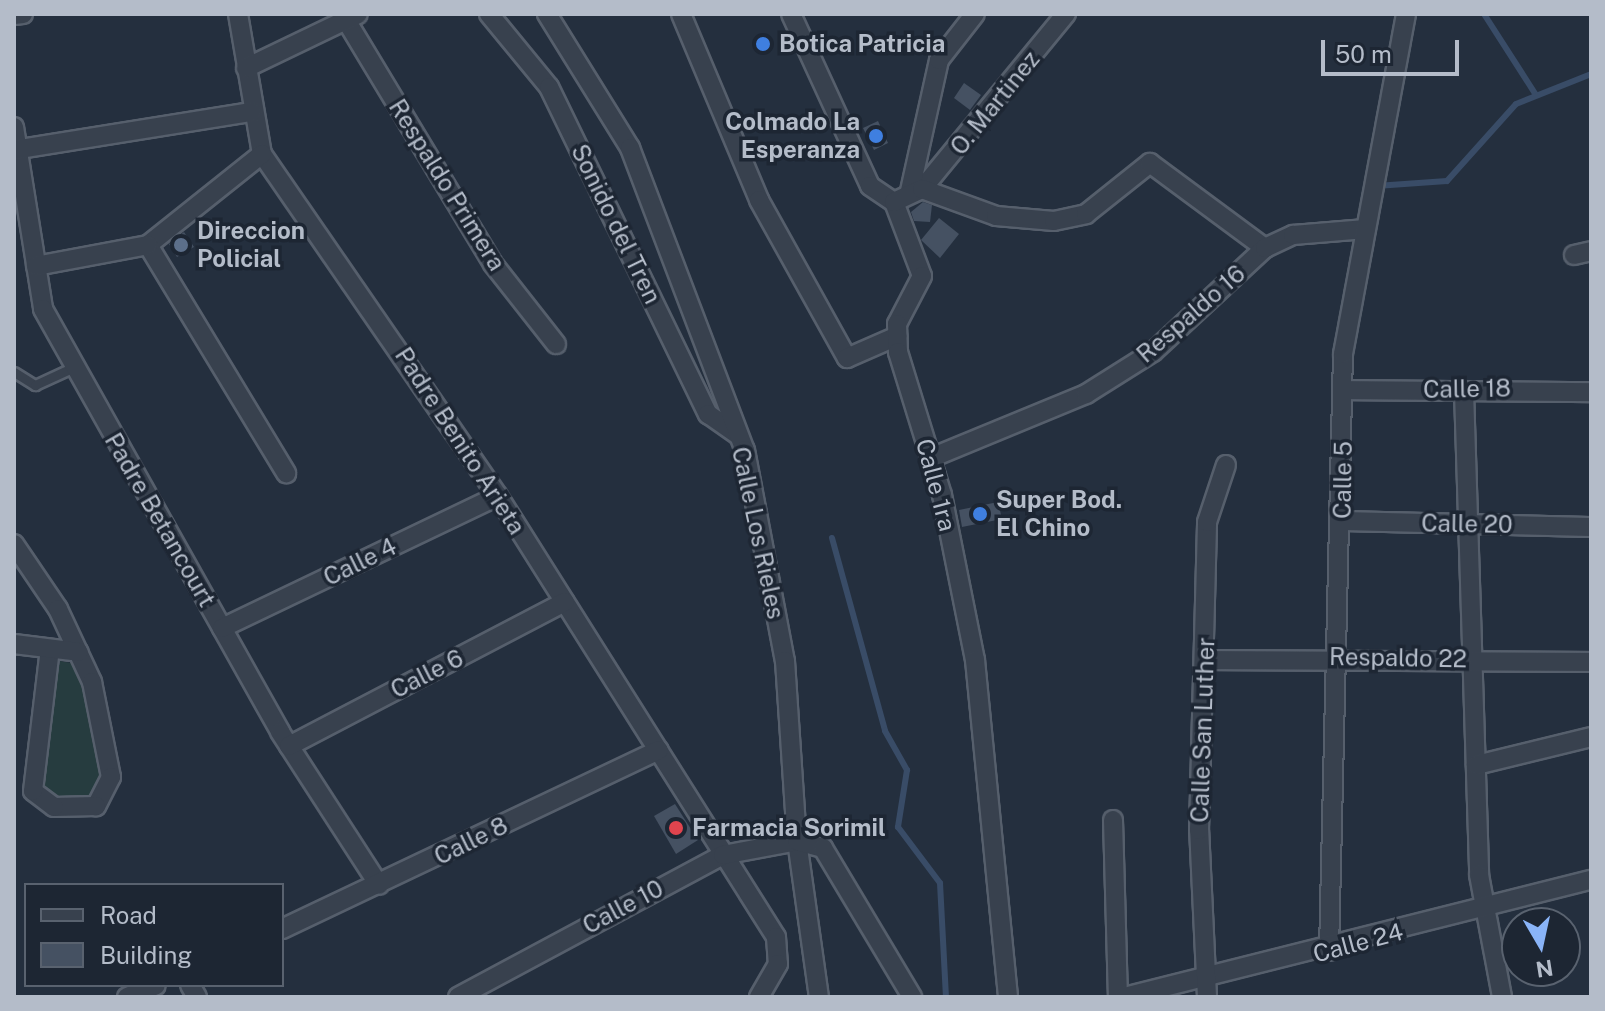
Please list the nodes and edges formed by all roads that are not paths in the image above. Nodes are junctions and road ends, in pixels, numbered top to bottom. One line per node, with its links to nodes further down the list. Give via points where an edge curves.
1 (23, 14): 10 (street)
2 (238, 14): 12 (street, Padre Benito Arieta)
3 (489, 14): 30 (street, Sonido del Tren, via 549,87 708,414)
4 (547, 14): 30 (street, Calle Los Rieles, via 630,148)
5 (681, 14): 23 (street, via 759,200 847,358)
6 (791, 14): 18 (street, via 870,186)
7 (975, 14): 17 (street, via 939,60)
8 (1066, 14): 17 (street, O. Martinez)
9 (1406, 14): 19 (street, Calle 5)
10 (14, 15)
11 (352, 17): 12 (street); 24 (street, Respaldo Primera, via 493,264)
12 (246, 68): 13 (street, Padre Benito Arieta)
13 (252, 112): 15 (street); 16 (street, Padre Benito Arieta)
14 (14, 127): 15 (street, Padre Betancourt)
15 (16, 150): 22 (street, Padre Betancourt)
16 (262, 154): 20 (street); 34 (street, Padre Benito Arieta)
17 (916, 190): 18 (street, O. Martinez); 21 (street, via 996,216 1054,221 1086,214 1150,163)
18 (894, 202): 23 (street, via 922,276)
19 (1366, 229): 21 (street, Respaldo 16, via 1293,235); 27 (street, Calle 5)
20 (148, 245): 22 (street); 33 (street)
21 (1265, 248): 31 (street, Respaldo 16, via 1153,352 1086,394)
22 (36, 266): 25 (street, Padre Betancourt, via 43,309)
23 (897, 336): 31 (street, Calle 1ra)
24 (556, 344)
25 (72, 368): 26 (lane, via 35,385); 40 (street, Padre Betancourt)
26 (14, 372)
27 (1343, 390): 28 (street, Calle 18); 35 (street, Calle 5)
28 (1464, 391): 29 (street, Calle 18); 36 (street)
29 (1591, 392)
30 (738, 435): 53 (street, Calle Los Rieles, via 785,661)
31 (931, 458): 67 (street, Calle 1ra, via 975,660)
32 (1226, 465): 45 (street, Calle San Luther, via 1207,522)
33 (286, 473)
34 (498, 496): 39 (street, Padre Benito Arieta); 40 (street, Calle 4)
35 (1342, 521): 36 (street, Calle 20); 44 (street, Calle 5)
36 (1466, 523): 37 (street, Calle 20); 46 (street)
37 (1591, 527)
38 (14, 544): 43 (street)
39 (565, 602): 49 (street, Calle 6); 50 (street, Padre Benito Arieta)
40 (222, 628): 49 (street, Padre Betancourt)
41 (14, 644): 42 (street)
42 (50, 649): 43 (street); 43 (street, via 29,778 41,802 80,809 104,799 111,777)
43 (79, 652)
44 (1339, 655): 45 (street, Respaldo 22); 46 (street, Respaldo 22); 59 (street, Calle 5)
45 (1205, 660): 61 (street, Calle San Luther, via 1199,830)
46 (1471, 660): 47 (street, Respaldo 22); 51 (street)
47 (1591, 662)
48 (1591, 737): 51 (street)
49 (289, 746): 56 (street, Padre Betancourt)
50 (659, 750): 54 (street, Padre Benito Arieta); 56 (street, Calle 8)
51 (1476, 765): 57 (street, via 1479,875)
52 (1113, 820): 68 (street)
53 (797, 841): 54 (street, Calle 10); 65 (street, Calle Los Rieles); 66 (street, via 823,848)
54 (723, 855): 63 (street, Calle 10); 64 (street, Padre Benito Arieta, via 776,937 778,964)
55 (1591, 880): 57 (street, Calle 24)
56 (379, 885): 58 (street, Calle 8)
57 (1488, 908): 59 (street, Calle 24); 69 (street)
58 (284, 928)
59 (1329, 951): 61 (street, Calle 24)
60 (151, 987): 62 (street)
61 (1207, 988): 68 (street, Calle 24)
62 (127, 997)
63 (458, 997)
64 (759, 997)
65 (819, 997)
66 (912, 997)
67 (1008, 997)
68 (1121, 997)
69 (1502, 997)

